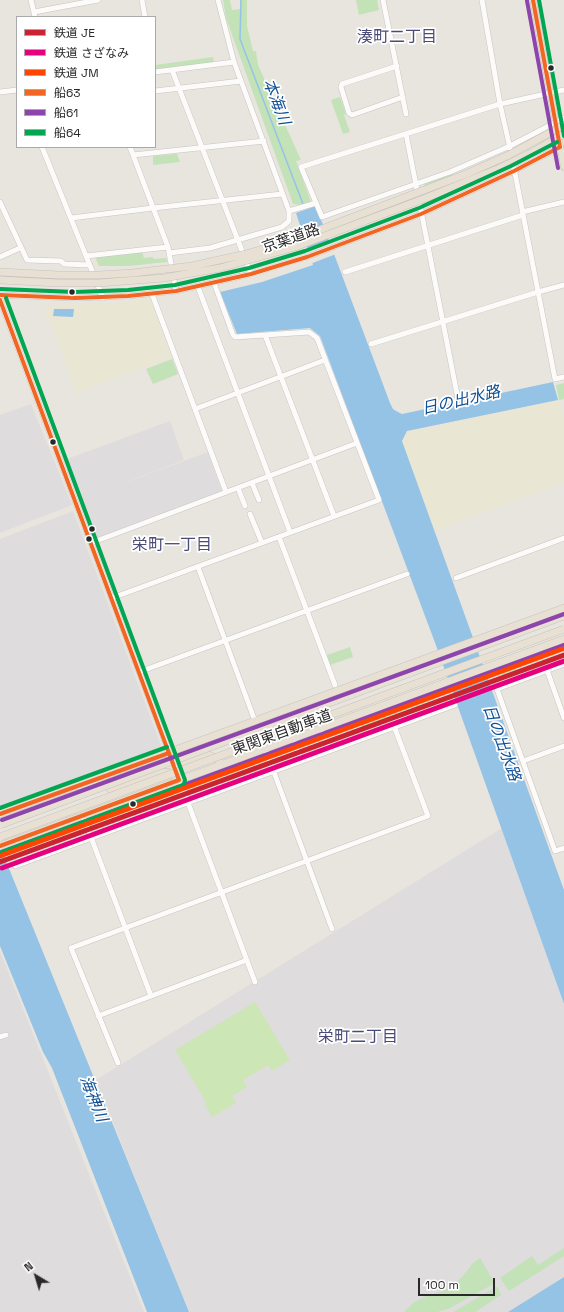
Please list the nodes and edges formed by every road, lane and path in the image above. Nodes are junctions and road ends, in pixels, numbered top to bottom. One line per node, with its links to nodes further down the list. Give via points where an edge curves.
1 (31, 0): 8 (street)
2 (98, 0): 8 (street)
3 (142, 0): 9 (street)
4 (218, 0): 10 (street)
5 (383, 0): 11 (street)
6 (482, 0): 22 (street)
7 (533, 0): 20 (main road)
8 (34, 15)
9 (145, 16)
10 (234, 62): 12 (street); 14 (street)
11 (397, 66): 21 (street); 21 (street, via 342,84 341,87 349,113 352,115)
12 (172, 70): 13 (street); 15 (street)
13 (156, 72)
14 (241, 81): 15 (street); 29 (street)
15 (179, 89): 18 (street); 34 (street)
16 (16, 90): 19 (street)
17 (564, 90): 20 (street)
18 (156, 91)
19 (0, 92)
20 (550, 93): 22 (street); 25 (main road)
21 (403, 97): 23 (street)
22 (500, 104): 27 (street); 30 (street)
23 (406, 114)
24 (564, 118): 25 (street)
25 (555, 123): 30 (street); 31 (main road)
26 (564, 126): 57 (highway, 京葉道路, bridge, via 466,174 293,240 246,254 192,266 132,273 72,275)
27 (406, 134): 38 (street); 42 (street, via 301,167)
28 (564, 134): 60 (highway, 京葉道路, bridge, via 500,168 426,198 295,247 227,266 192,274 126,281 59,283)
29 (264, 141): 34 (street); 39 (street)
30 (510, 146): 37 (street); 38 (street)
31 (560, 147): 36 (main road); 37 (street)
32 (42, 148): 48 (street)
33 (130, 148): 35 (street)
34 (202, 148): 35 (street); 40 (street)
35 (134, 156): 44 (street)
36 (564, 166)
37 (514, 171): 46 (street); 47 (street)
38 (415, 184): 42 (street, via 322,217); 47 (street)
39 (282, 194): 40 (street); 45 (street)
40 (222, 201): 44 (street); 49 (street)
41 (0, 202): 52 (street)
42 (316, 202): 45 (street)
43 (564, 202): 46 (street)
44 (153, 208): 48 (street); 51 (street)
45 (289, 211): 49 (street, via 289,221 286,225)
46 (522, 213): 50 (street); 65 (street)
47 (420, 214): 50 (street); 59 (street, via 334,248)
48 (71, 218): 54 (street)
49 (238, 240): 53 (street, via 210,248); 59 (street)
50 (428, 246): 58 (street); 70 (street)
51 (168, 247): 53 (street); 54 (street)
52 (20, 248): 55 (street); 56 (street, via 28,261 61,261 64,264)
53 (169, 253): 64 (street)
54 (86, 256): 56 (street)
55 (0, 257)
56 (90, 265): 68 (street)
57 (0, 272)
58 (345, 272)
59 (251, 274): 61 (street)
60 (0, 280)
61 (214, 283): 63 (street); 71 (street, via 233,335 239,338)
62 (564, 286): 65 (street)
63 (198, 287): 64 (street); 76 (street)
64 (176, 291): 66 (street)
65 (538, 292): 70 (street); 75 (street, via 555,379)
66 (152, 294): 68 (street); 78 (street)
67 (0, 295): 68 (street)
68 (103, 298)
69 (0, 300): 92 (street)
70 (442, 321): 72 (street); 77 (street)
71 (265, 335): 73 (street, via 309,332 317,338); 74 (street)
72 (371, 344)
73 (326, 360): 74 (street); 79 (street)
74 (281, 377): 76 (street); 80 (street)
75 (564, 377)
76 (237, 393): 78 (street); 81 (street)
77 (458, 399)
78 (195, 409): 84 (street)
79 (357, 443): 80 (street); 88 (street, via 379,500)
80 (312, 460): 81 (street); 88 (street)
81 (269, 476): 82 (street); 89 (street)
82 (252, 482): 83 (street); 85 (street)
83 (238, 488): 84 (street); 86 (street)
84 (226, 492): 92 (street)
85 (259, 500)
86 (245, 506)
87 (250, 514): 93 (street)
88 (334, 516): 89 (street)
89 (290, 532): 90 (street)
90 (279, 537): 93 (street); 99 (street)
91 (564, 538): 96 (street)
92 (91, 542): 97 (street)
93 (262, 543): 94 (street)
94 (198, 567): 97 (street); 103 (street)
95 (407, 574): 99 (street)
96 (456, 578)
97 (112, 598): 106 (street)
98 (564, 608): 110 (highway)
99 (307, 610): 103 (street); 107 (street)
100 (564, 616): 127 (highway, 東関東自動車道, bridge)
101 (564, 629): 128 (highway, 東関東自動車道, bridge)
102 (564, 639): 112 (highway)
103 (225, 640): 106 (street); 110 (street)
104 (564, 664): 105 (street)
105 (547, 670): 109 (street); 120 (street, via 497,689)
106 (139, 672): 118 (street)
107 (335, 685)
108 (455, 705): 111 (street)
109 (564, 718)
110 (255, 721): 118 (highway)
111 (394, 726): 116 (street); 132 (street, via 428,816)
112 (320, 727): 113 (highway); 116 (street)
113 (293, 738): 115 (highway); 119 (street)
114 (564, 746): 120 (street)
115 (265, 748): 117 (highway); 121 (street)
116 (329, 750): 119 (street)
117 (254, 752): 118 (highway, via 219,760 207,754 180,763); 122 (highway)
118 (169, 753): 122 (street); 123 (highway)
119 (301, 760): 121 (street)
120 (523, 761): 131 (street, via 555,851)
121 (273, 771): 124 (street); 132 (street)
122 (179, 780): 123 (highway, via 168,772 163,772 114,790 105,783 88,787); 124 (street); 126 (highway)
123 (79, 785): 125 (highway)
124 (188, 802): 129 (street); 134 (street)
125 (0, 814)
126 (83, 816): 129 (street); 130 (highway)
127 (0, 825)
128 (0, 837)
129 (92, 837): 133 (street); 135 (street)
130 (0, 846)
131 (564, 848)
132 (307, 861): 134 (street); 136 (street)
133 (14, 866)
134 (221, 892): 135 (street); 137 (street)
135 (126, 928): 139 (street); 140 (street, via 71,948)
136 (332, 930)
137 (247, 960): 138 (street); 139 (street)
138 (255, 982)
139 (151, 996): 140 (street)
140 (98, 1016): 143 (street)
141 (6, 1035): 142 (street)
142 (0, 1037)
143 (118, 1063)

